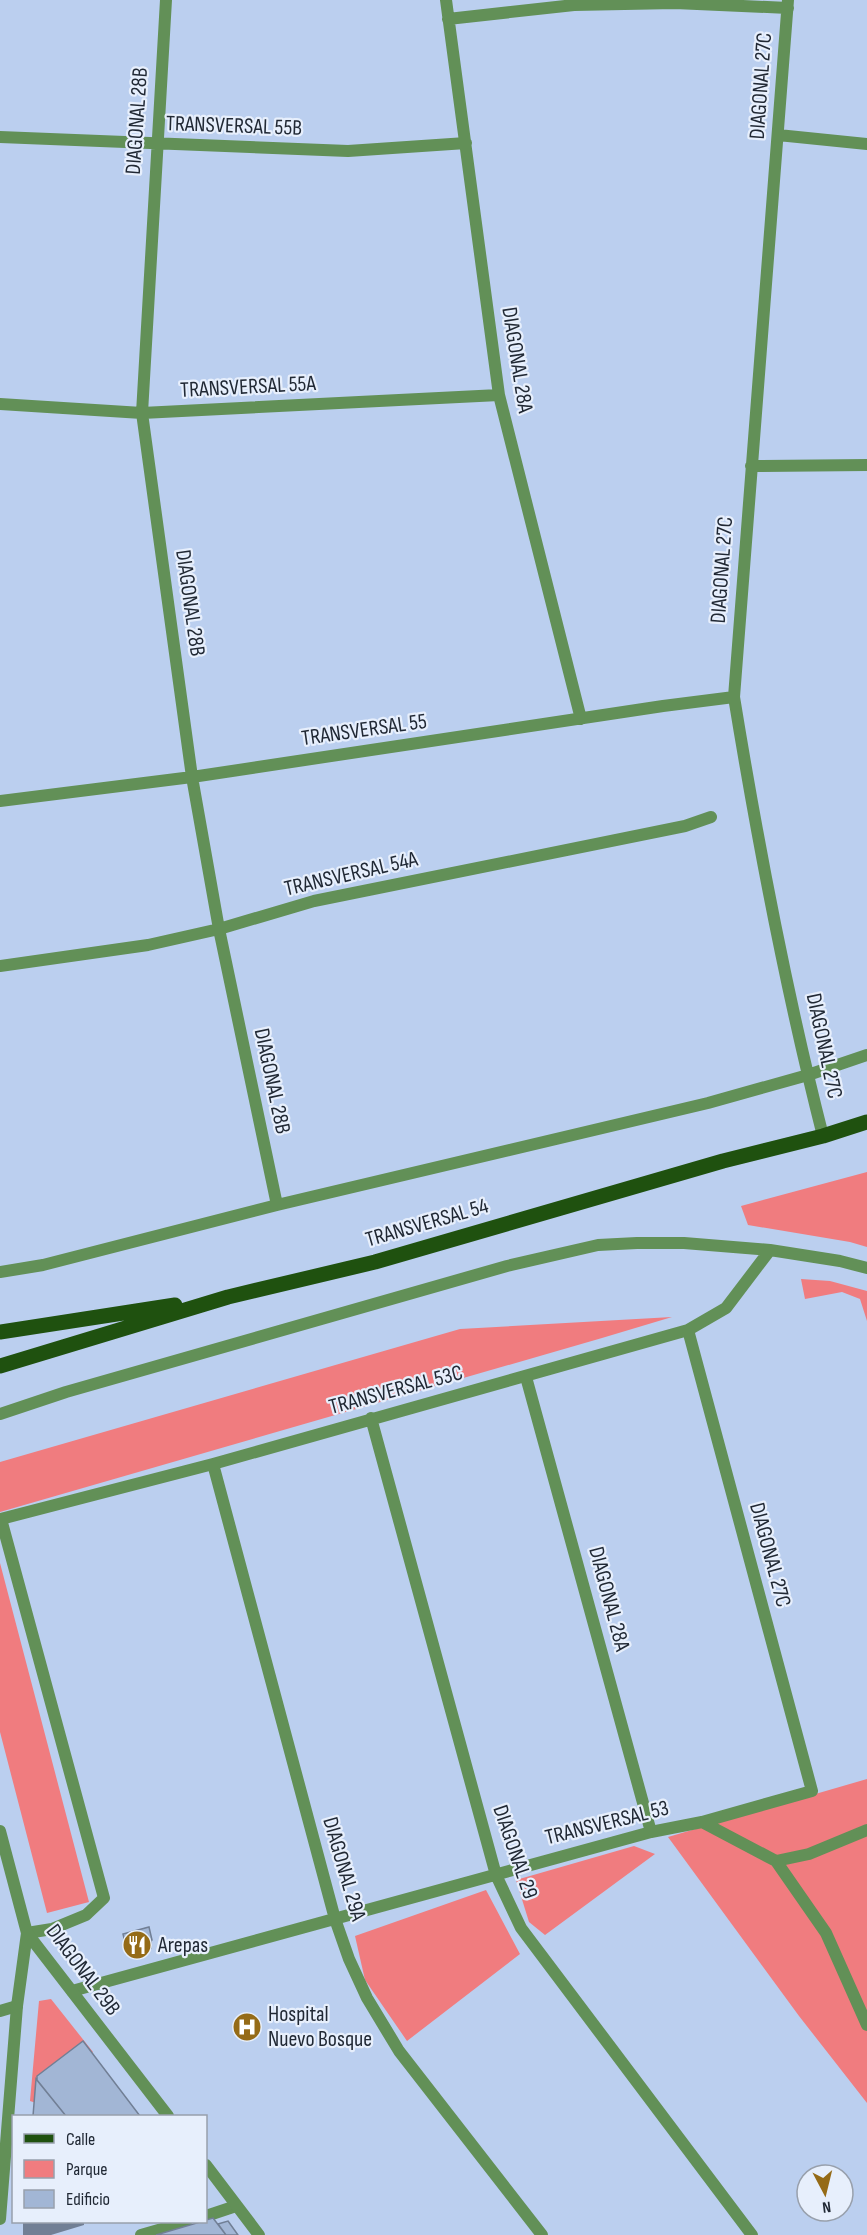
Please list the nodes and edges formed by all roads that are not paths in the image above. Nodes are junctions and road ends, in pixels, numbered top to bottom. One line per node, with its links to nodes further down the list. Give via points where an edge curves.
1 (166, 0): 8 (street, DIAGONAL 28B)
2 (446, 0): 4 (street, DIAGONAL 28A)
3 (788, 4): 4 (street, via 574,5); 5 (street, DIAGONAL 27C)
4 (448, 19): 7 (street, DIAGONAL 28A)
5 (778, 135): 9 (street); 14 (street, DIAGONAL 27C)
6 (0, 137): 8 (street, TRANSVERSAL 55B)
7 (466, 143): 8 (street, TRANSVERSAL 55B, via 348,152); 10 (street, DIAGONAL 28A)
8 (156, 144): 12 (street, DIAGONAL 28B)
9 (867, 144)
10 (499, 395): 12 (street, TRANSVERSAL 55A); 16 (street, DIAGONAL 28A)
11 (0, 404): 12 (street, TRANSVERSAL 55A)
12 (142, 413): 17 (street, DIAGONAL 28B)
13 (867, 465): 14 (street)
14 (751, 466): 15 (street, DIAGONAL 27C)
15 (734, 697): 16 (street, TRANSVERSAL 55); 23 (street, DIAGONAL 27C)
16 (581, 719): 17 (street, TRANSVERSAL 55)
17 (192, 777): 18 (street, TRANSVERSAL 55); 20 (street, DIAGONAL 28B)
18 (0, 801)
19 (711, 817): 20 (street, TRANSVERSAL 54A, via 685,826 314,902)
20 (219, 929): 21 (street, TRANSVERSAL 54A, via 148,945); 26 (street, DIAGONAL 28B)
21 (0, 966)
22 (867, 1055): 23 (street)
23 (807, 1075): 25 (street, DIAGONAL 27C); 26 (street, via 708,1103)
24 (867, 1122): 25 (main road, TRANSVERSAL 54)
25 (823, 1136): 30 (main road, TRANSVERSAL 54, via 723,1161 375,1262)
26 (277, 1205): 29 (street, via 43,1265)
27 (771, 1250): 28 (street); 31 (street, TRANSVERSAL 53C, via 726,1308); 35 (street, via 637,1243 560,1252)
28 (867, 1268)
29 (0, 1272)
30 (228, 1298): 32 (main road); 33 (main road, TRANSVERSAL 54)
31 (688, 1330): 34 (street, TRANSVERSAL 53C); 39 (street, DIAGONAL 27C)
32 (0, 1332)
33 (0, 1366)
34 (526, 1377): 36 (street, TRANSVERSAL 53C); 43 (street, DIAGONAL 28A)
35 (0, 1414)
36 (371, 1418): 37 (street, TRANSVERSAL 53C); 45 (street, DIAGONAL 29)
37 (213, 1464): 38 (street, TRANSVERSAL 53C); 46 (street, DIAGONAL 29A)
38 (1, 1519): 47 (street, via 104,1898 86,1915 52,1929)
39 (812, 1791): 40 (street, TRANSVERSAL 53)
40 (702, 1822): 43 (street, TRANSVERSAL 53); 44 (street)
41 (867, 1830): 44 (street, via 808,1854)
42 (0, 1831): 47 (street, DIAGONAL 29B)
43 (651, 1832): 45 (street, TRANSVERSAL 53)
44 (776, 1861): 51 (street, via 826,1933)
45 (496, 1875): 46 (street, TRANSVERSAL 53); 61 (street, DIAGONAL 29, via 521,1928)
46 (335, 1919): 48 (street, TRANSVERSAL 53); 60 (street, DIAGONAL 29A, via 367,1998 399,2051)
47 (27, 1933): 48 (street, DIAGONAL 29B); 49 (street)
48 (72, 1991): 52 (street, DIAGONAL 29B)
49 (17, 2006): 50 (street); 56 (street)
50 (0, 2011)
51 (867, 2025)
52 (167, 2115)
53 (207, 2166): 54 (street)
54 (236, 2206): 55 (street); 59 (street)
55 (207, 2216)
56 (0, 2219)
57 (183, 2223): 58 (street)
58 (141, 2235)
59 (259, 2235)
60 (542, 2235)
61 (752, 2235)

